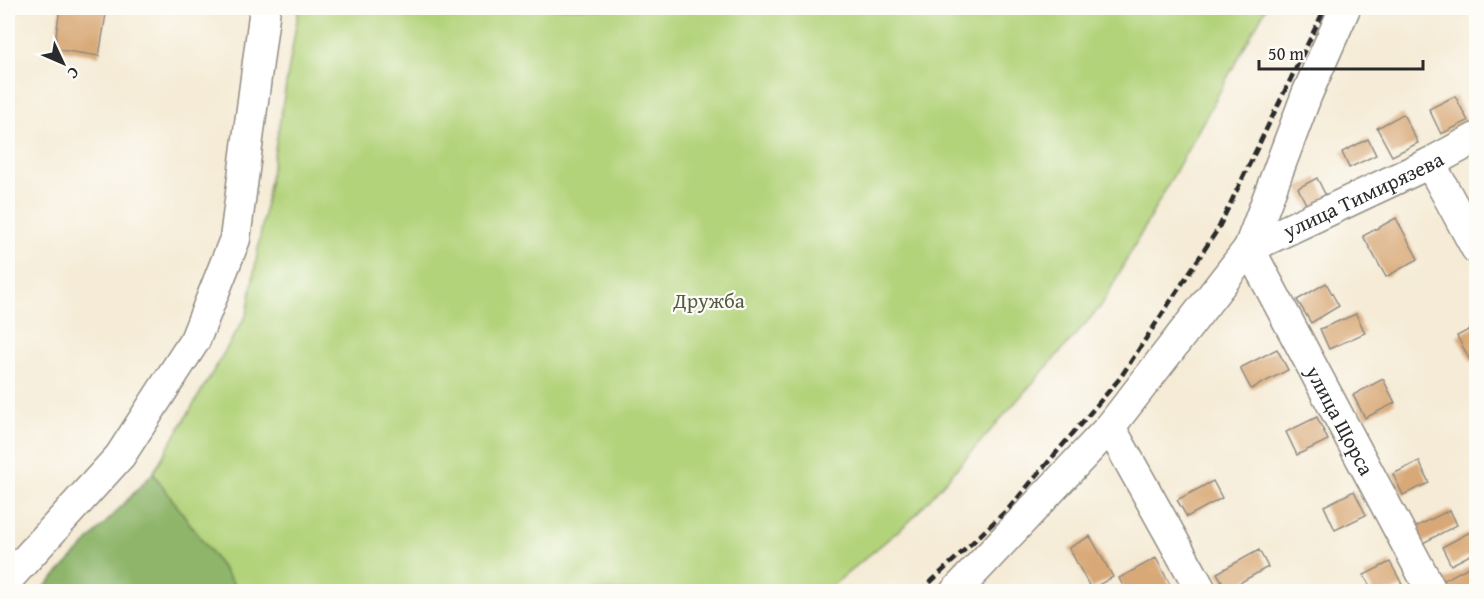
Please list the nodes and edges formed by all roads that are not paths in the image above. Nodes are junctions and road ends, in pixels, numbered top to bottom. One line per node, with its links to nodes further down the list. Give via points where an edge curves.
1 (265, 8): 8 (street, via 235,239 195,340 120,456)
2 (1345, 8): 5 (street, via 1307,94)
3 (1476, 138): 4 (street, улица Тимирязева)
4 (1430, 163): 5 (street, улица Тимирязева); 6 (street)
5 (1249, 248): 7 (street); 11 (street, улица Щорса)
6 (1476, 248)
7 (1110, 427): 9 (street); 10 (street)
8 (8, 579)
9 (955, 591)
10 (1202, 591)
11 (1432, 591)

